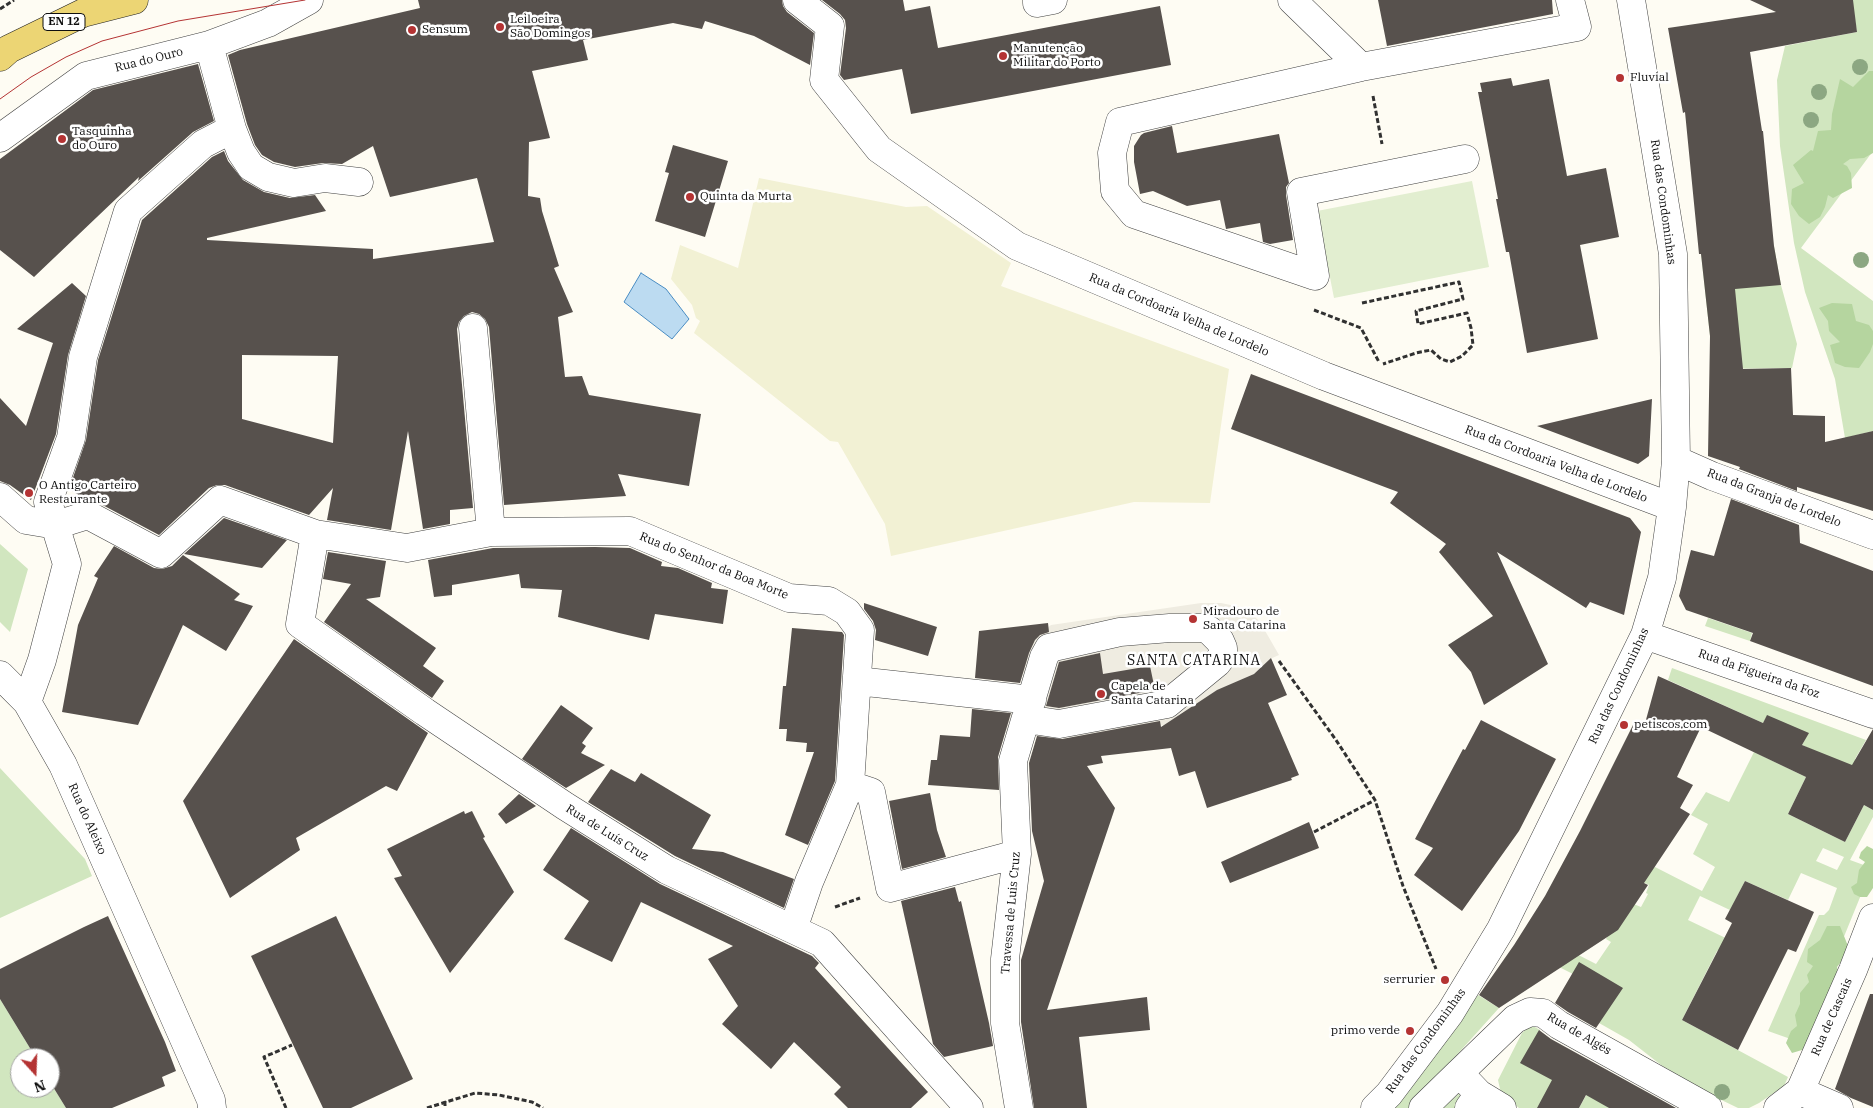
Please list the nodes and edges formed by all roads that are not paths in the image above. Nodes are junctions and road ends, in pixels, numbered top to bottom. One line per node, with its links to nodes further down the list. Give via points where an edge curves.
1 (134, 0): 10 (main road, EN 12, via 83,13 9,49)
2 (309, 0): 9 (street, Rua do Ouro, via 268,23)
3 (797, 0): 19 (street, Rua da Cordoaria Velha de Lordelo, via 830,26 824,80 879,149 1017,246 1324,376)
4 (1037, 0): 5 (street, via 1038,3)
5 (1052, 0)
6 (1292, 0): 11 (street)
7 (1570, 0): 11 (street, via 1577,27)
8 (1631, 0): 17 (street, Rua das Condominhas, via 1673,254)
9 (209, 46): 12 (street); 13 (street, Rua do Ouro, via 86,76)
10 (0, 57)
11 (1362, 67): 14 (street, via 1120,122 1112,153 1115,191 1134,214 1315,276 1300,192)
12 (232, 129): 15 (street, via 251,167 268,177 294,184 325,178); 20 (street, via 203,144 128,211 83,357 71,438 48,502)
13 (0, 138)
14 (1465, 159)
15 (359, 182)
16 (472, 328): 21 (street)
17 (1676, 460): 19 (street, Rua das Condominhas); 23 (street, Rua da Granja de Lordelo)
18 (0, 497): 20 (street, Rua do Senhor da Boa Morte, via 26,520)
19 (1672, 507): 24 (street, Rua das Condominhas, via 1662,578)
20 (56, 525): 22 (street, Rua do Senhor da Boa Morte, via 88,515 161,554 220,500); 27 (street, via 66,564 42,660)
21 (490, 532): 22 (street, Rua do Senhor da Boa Morte, via 408,548); 26 (street, Rua do Senhor da Boa Morte, via 630,531 789,598 829,601 847,612 860,630)
22 (316, 534): 33 (street, Rua de Luís Cruz, via 300,624 565,806 659,865)
23 (1873, 535)
24 (1645, 635): 29 (street, Rua da Figueira da Foz); 41 (street, Rua das Condominhas, via 1501,929 1450,1013)
25 (0, 675): 27 (street, Rua do Aleixo)
26 (857, 681): 28 (street); 30 (street, Rua do Senhor da Boa Morte)
27 (26, 702): 38 (street, Rua do Aleixo, via 63,765)
28 (1029, 709): 28 (street, Travessa de Luis Cruz, via 1059,724 1167,704 1208,672 1223,655 1223,648 1209,630 1182,627 1120,632 1049,648); 31 (street, Travessa de Luis Cruz, via 1013,761)
29 (1873, 714)
30 (850, 785): 31 (street, via 870,792 890,888); 33 (street, Rua do Senhor da Boa Morte)
31 (1017, 854): 40 (street, Travessa de Luis Cruz, via 1005,959 1005,1023)
32 (1873, 918): 34 (street, Rua de Cascais)
33 (793, 929): 39 (street, Rua de Luís Cruz, via 822,943)
34 (1863, 975): 36 (street, Rua de Cascais)
35 (1459, 1073): 37 (street); 42 (street, Rua de Algés); 44 (street, Rua de Algés, via 1515,1019 1530,1012 1543,1013)
36 (1800, 1091): 45 (street, Rua de Cascais); 46 (street)
37 (1474, 1101): 43 (street)
38 (212, 1108)
39 (969, 1108)
40 (1019, 1108)
41 (1375, 1108)
42 (1423, 1108)
43 (1502, 1108)
44 (1708, 1108)
45 (1778, 1108)
46 (1839, 1108)

